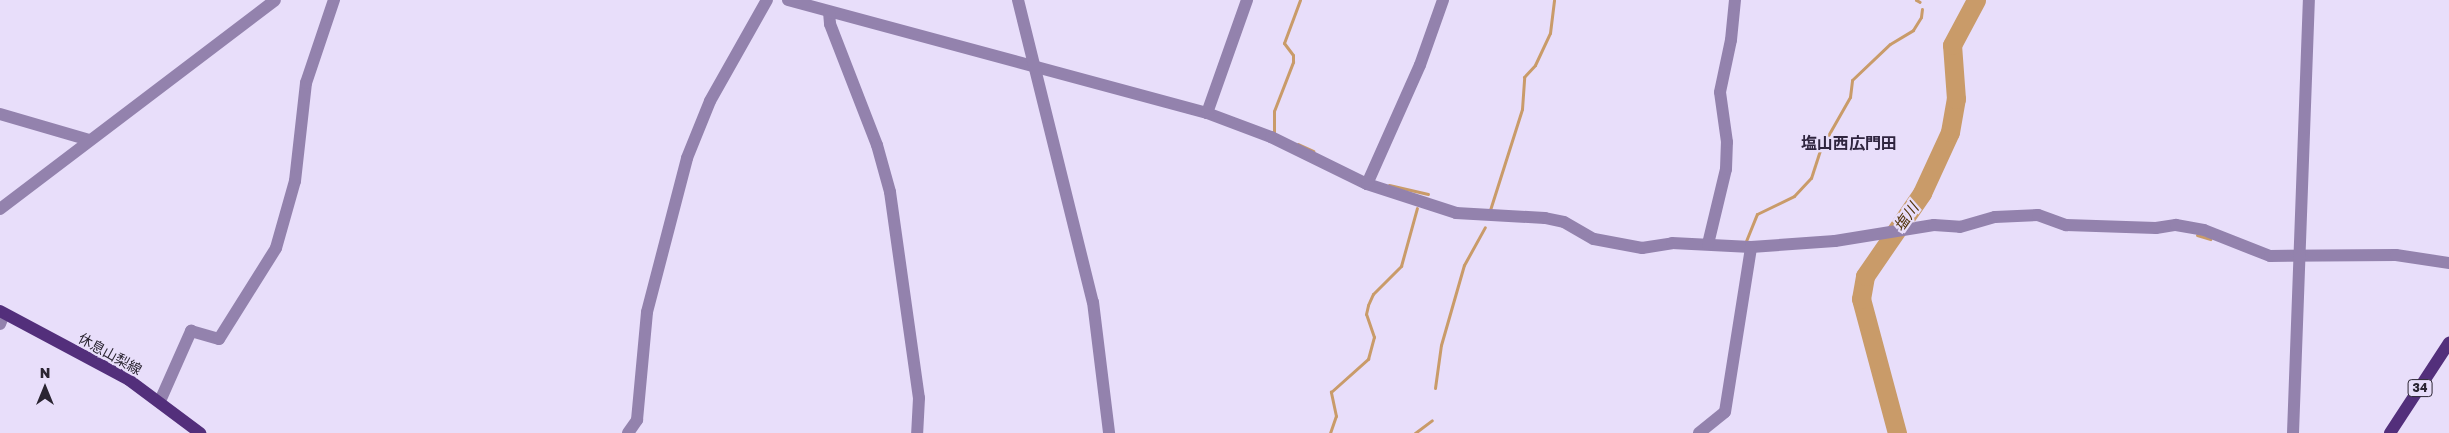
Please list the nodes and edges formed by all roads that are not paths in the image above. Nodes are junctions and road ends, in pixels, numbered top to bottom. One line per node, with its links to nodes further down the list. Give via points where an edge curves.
1 (275, 0): 15 (street)
2 (334, 0): 24 (street, via 306,83 295,181 276,248 219,339 191,330)
3 (767, 0): 26 (street, via 710,101 687,158 647,312 637,420)
4 (788, 0): 10 (street)
5 (1018, 0): 12 (street)
6 (1247, 0): 13 (street)
7 (1443, 0): 16 (street, via 1428,46)
8 (1735, 0): 18 (street, via 1720,92 1726,169)
9 (2309, 0): 20 (street)
10 (813, 4): 11 (street)
11 (829, 12): 12 (street); 27 (street, via 830,24 877,145 890,192 919,398)
12 (1033, 64): 13 (street); 28 (street, via 1093,302)
13 (1207, 113): 16 (street)
14 (0, 114): 15 (street)
15 (89, 140): 17 (street)
16 (1369, 180): 18 (street, via 1456,213 1545,218 1564,222 1594,239 1642,248)
17 (0, 209)
18 (1708, 244): 19 (street)
19 (1751, 247): 20 (street, via 1874,235 1934,225 1960,227 1996,217 2038,215 2066,225 2156,228 2176,224 2204,230 2260,254); 29 (street, via 1725,412)
20 (2299, 255): 21 (street, via 2396,255); 30 (street)
21 (2449, 263)
22 (1, 316): 24 (main road, 休息山梨線, via 129,380)
23 (2449, 343): 31 (main road, 34)
24 (160, 401): 25 (main road, 休息山梨線)
25 (200, 433)
26 (628, 433)
27 (917, 433)
28 (1109, 433)
29 (1699, 433)
30 (2294, 433)
31 (2390, 433)

